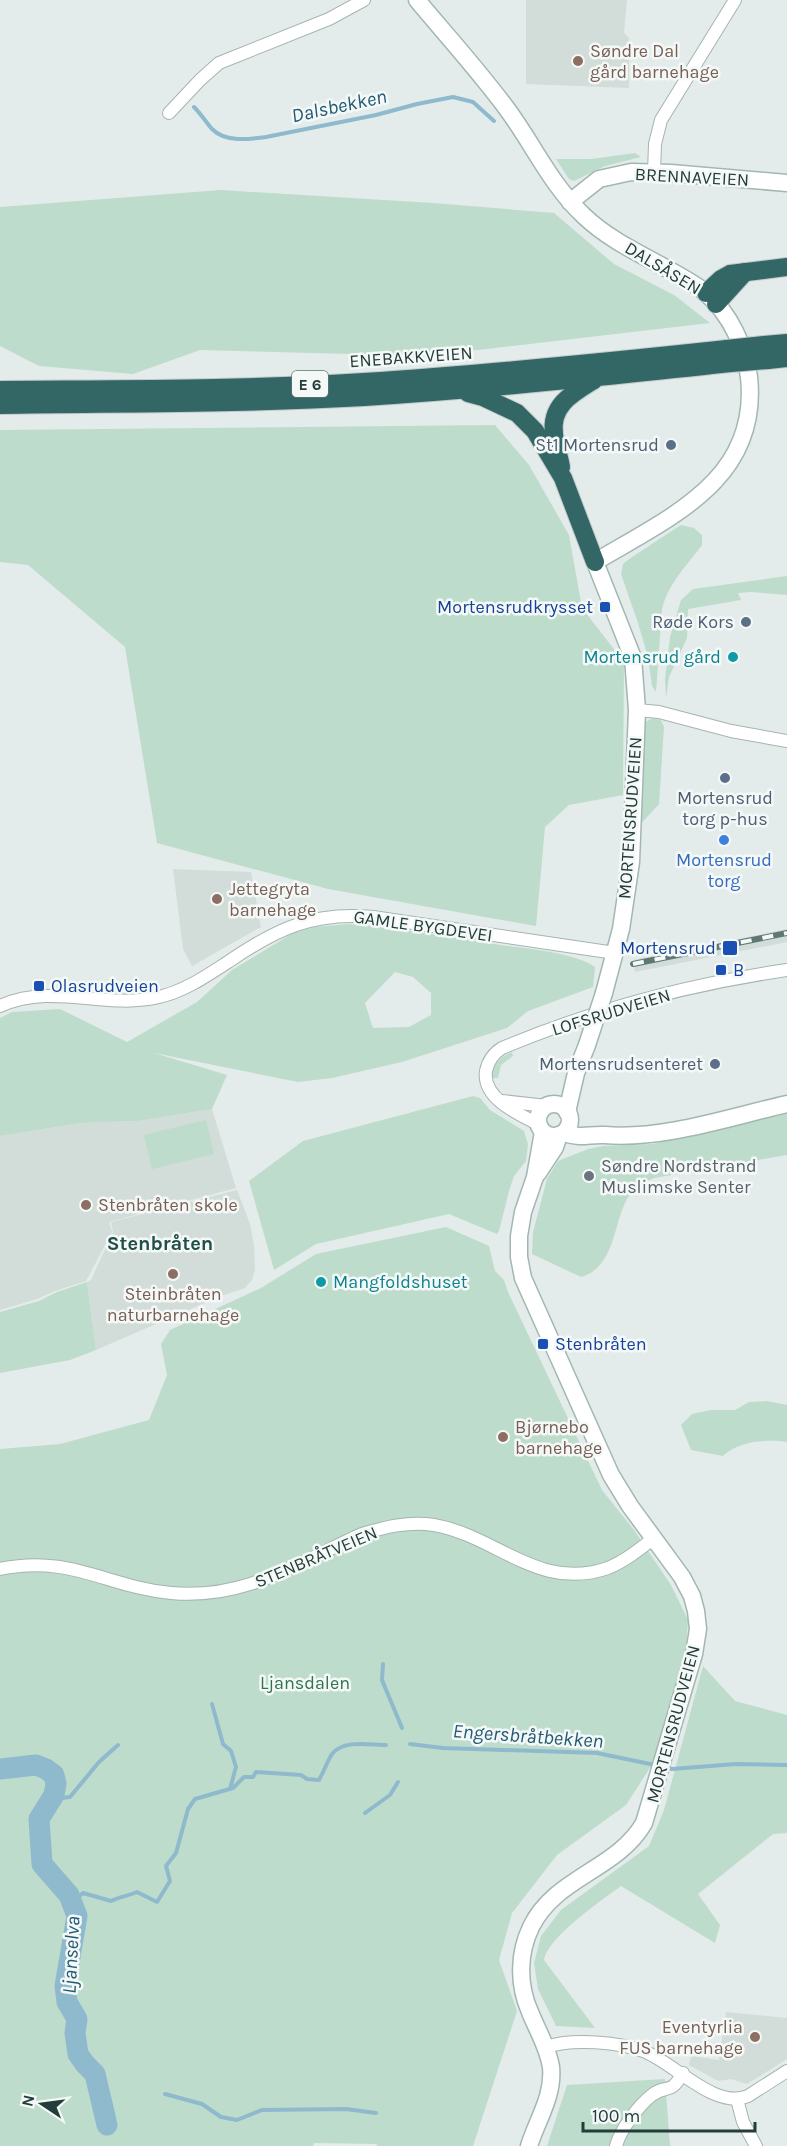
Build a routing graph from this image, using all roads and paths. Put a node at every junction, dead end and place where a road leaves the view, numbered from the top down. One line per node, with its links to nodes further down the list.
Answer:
1 (364, 0): 4 (street)
2 (417, 0): 7 (street, DALSÅSEN)
3 (735, 0): 5 (street)
4 (169, 114)
5 (654, 172): 6 (street, BRENNAVEIEN); 7 (street, BRENNAVEIEN)
6 (787, 183)
7 (570, 202): 9 (street, DALSÅSEN)
8 (787, 267): 9 (highway)
9 (711, 299): 19 (street, DALSÅSEN)
10 (787, 343): 11 (highway, ENEBAKKVEIEN / E 6)
11 (766, 352): 12 (highway, ENEBAKKVEIEN / E 6, bridge); 13 (highway, ENEBAKKVEIEN / E 6)
12 (729, 356): 14 (highway, ENEBAKKVEIEN / E 6); 15 (highway, ENEBAKKVEIEN / E 6)
13 (787, 358)
14 (600, 376): 16 (highway, ENEBAKKVEIEN / E 6); 18 (highway, E 6)
15 (0, 390)
16 (457, 390): 17 (highway, ENEBAKKVEIEN / E 6); 18 (highway, E 6)
17 (0, 405)
18 (563, 478): 19 (highway, E 6)
19 (595, 562): 20 (street, MORTENSRUDVEIEN)
20 (637, 710): 21 (street); 22 (street, MORTENSRUDVEIEN)
21 (787, 741)
22 (615, 953): 24 (street, GAMLE BYGDEVEI); 25 (street, MORTENSRUDVEIEN, bridge)
23 (787, 970): 26 (street, LOFSRUDVEIEN)
24 (0, 1006)
25 (576, 1073): 28 (street, MORTENSRUDVEIEN); 29 (street, MORTENSRUDVEIEN)
26 (502, 1101): 28 (street); 29 (street, LOFSRUDVEIEN)
27 (787, 1104): 29 (street, LOFSRUDVEIEN)
28 (549, 1105): 29 (street, MORTENSRUDVEIEN); 29 (street)
29 (557, 1126): 30 (street, MORTENSRUDVEIEN)
30 (654, 1538): 31 (street, STENBRÅTVEIEN); 32 (street, MORTENSRUDVEIEN)
31 (0, 1569)
32 (546, 2047): 34 (street); 36 (street, MORTENSRUDVEIEN)
33 (787, 2071): 35 (street)
34 (682, 2073): 35 (street); 37 (street)
35 (737, 2099): 38 (street)
36 (529, 2146)
37 (616, 2146)
38 (756, 2146)

